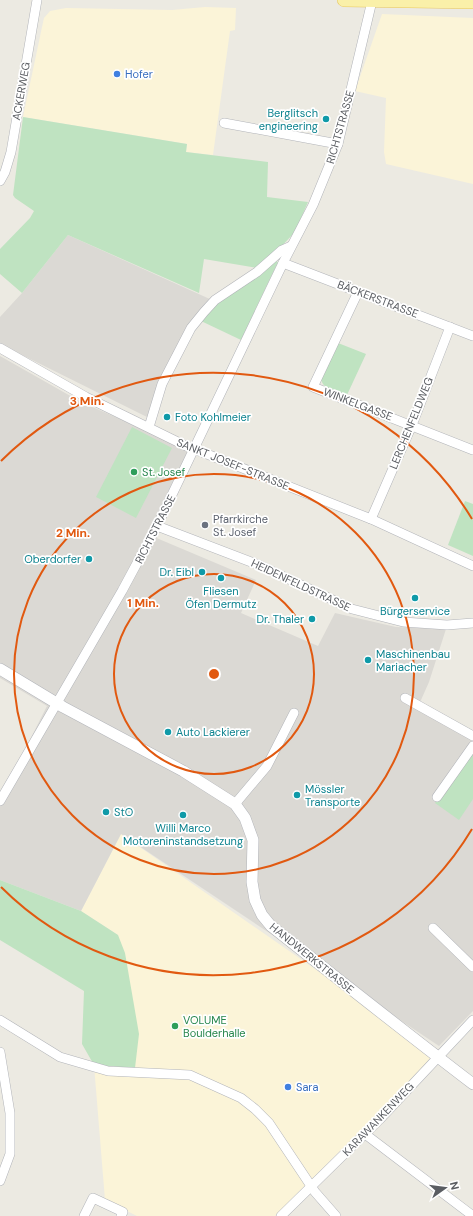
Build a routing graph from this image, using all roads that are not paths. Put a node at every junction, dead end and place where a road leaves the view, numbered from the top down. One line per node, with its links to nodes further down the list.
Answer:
1 (37, 0): 7 (street, ACKERWEG)
2 (344, 0): 3 (main road)
3 (372, 1): 4 (main road); 6 (street, RICHTSTRASSE)
4 (473, 2)
5 (224, 123): 6 (street)
6 (338, 144): 8 (street, RICHTSTRASSE)
7 (0, 181)
8 (291, 246): 9 (street, RICHTSTRASSE); 15 (street)
9 (283, 263): 10 (street, BÄCKERSTRASSE); 16 (street, RICHTSTRASSE)
10 (358, 292): 11 (street, BÄCKERSTRASSE); 14 (street, WINKELGASSE)
11 (450, 327): 12 (street, BÄCKERSTRASSE); 14 (street, LERCHENFELDWEG)
12 (473, 336)
13 (0, 348): 15 (street, SANKT JOSEF-STRASSE)
14 (412, 425): 17 (street); 18 (street, LERCHENFELDWEG)
15 (149, 427): 16 (street, SANKT JOSEF-STRASSE)
16 (194, 449): 18 (street, SANKT JOSEF-STRASSE); 19 (street, RICHTSTRASSE)
17 (473, 450)
18 (371, 519): 20 (street, SANKT JOSEF-STRASSE)
19 (157, 526): 21 (street, HEIDENFELDSTRASSE); 24 (street, RICHTSTRASSE)
20 (473, 566)
21 (473, 623)
22 (0, 669): 24 (street, HANDWERKSTRASSE)
23 (405, 698): 26 (street)
24 (56, 703): 29 (street, RICHTSTRASSE); 30 (street, HANDWERKSTRASSE)
25 (294, 713): 30 (street)
26 (473, 736)
27 (473, 746): 28 (street)
28 (437, 797)
29 (0, 801)
30 (235, 804): 36 (street, HANDWERKSTRASSE)
31 (434, 928): 32 (street)
32 (473, 967)
33 (0, 1020): 40 (street)
34 (473, 1020): 36 (street, KARAWANKENWEG)
35 (0, 1052): 39 (street)
36 (438, 1057): 37 (street, HANDWERKSTRASSE); 38 (street, KARAWANKENWEG)
37 (473, 1084)
38 (365, 1134): 40 (street, KARAWANKENWEG); 46 (street)
39 (0, 1181)
40 (312, 1186): 44 (street, KARAWANKENWEG); 45 (street)
41 (122, 1214): 42 (street); 43 (street)
42 (84, 1216)
43 (132, 1216)
44 (281, 1216)
45 (336, 1216)
46 (473, 1216)

